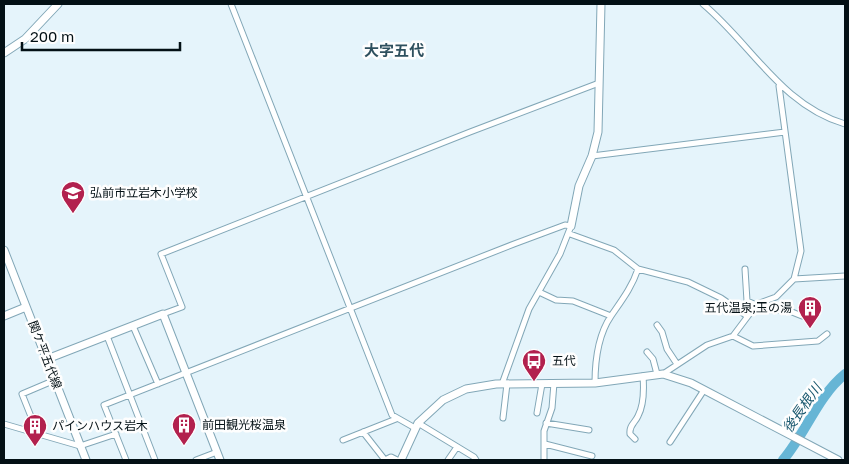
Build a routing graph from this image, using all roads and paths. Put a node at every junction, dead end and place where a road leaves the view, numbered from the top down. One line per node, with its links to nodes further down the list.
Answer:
1 (58, 4): 5 (street)
2 (232, 4): 11 (street)
3 (601, 4): 6 (street)
4 (703, 4): 7 (street)
5 (4, 53)
6 (599, 83): 10 (street); 11 (street)
7 (780, 86): 8 (street); 9 (street)
8 (845, 124)
9 (785, 132): 10 (street); 18 (street)
10 (592, 156): 12 (street)
11 (307, 197): 22 (street); 23 (street)
12 (571, 226): 13 (street); 22 (street)
13 (570, 234): 15 (street); 19 (street)
14 (4, 250): 21 (street, 関ケ平五代線)
15 (638, 269): 25 (street); 26 (street)
16 (745, 269): 20 (street)
17 (845, 276): 18 (street)
18 (794, 279): 20 (street)
19 (539, 292): 25 (street); 42 (street)
20 (757, 304): 26 (street); 27 (street)
21 (26, 307): 24 (street); 34 (street, 関ケ平五代線)
22 (351, 309): 36 (street); 49 (street)
23 (164, 314): 29 (street); 36 (street)
24 (4, 316)
25 (611, 316): 40 (street)
26 (747, 316): 32 (street)
27 (802, 316)
28 (657, 325): 35 (street)
29 (133, 326): 31 (street); 41 (street)
30 (827, 334): 32 (street)
31 (107, 336): 34 (street); 46 (street)
32 (733, 336): 35 (street)
33 (646, 352): 37 (street)
34 (47, 359): 39 (street, 関ケ平五代線)
35 (677, 364): 37 (street)
36 (187, 373): 41 (street); 63 (street)
37 (660, 374): 38 (street); 45 (street)
38 (644, 376): 40 (street); 57 (street)
39 (55, 380): 55 (street); 61 (street, 関ケ平五代線)
40 (595, 383): 44 (street)
41 (158, 384): 46 (street)
42 (504, 384): 43 (street); 48 (street); 52 (street)
43 (542, 384): 44 (street); 47 (street)
44 (554, 384): 50 (street)
45 (704, 390): 59 (street); 75 (street)
46 (131, 395): 56 (street); 67 (street)
47 (537, 414)
48 (503, 418)
49 (396, 419): 52 (street); 54 (street)
50 (546, 423): 53 (street); 60 (street)
51 (4, 424): 55 (street)
52 (416, 425): 62 (street); 71 (street)
53 (589, 430)
54 (363, 432): 58 (street); 70 (street)
55 (38, 434): 61 (street)
56 (116, 434): 61 (street); 66 (street)
57 (635, 439)
58 (342, 440)
59 (670, 442)
60 (545, 444): 64 (street); 74 (street)
61 (80, 446): 65 (street, 関ケ平五代線)
62 (457, 447): 72 (street); 73 (street)
63 (217, 452): 68 (street); 69 (street)
64 (592, 456)
65 (86, 460)
66 (126, 460)
67 (155, 460)
68 (196, 460)
69 (220, 460)
70 (385, 460): 71 (street)
71 (399, 460)
72 (448, 460)
73 (476, 460)
74 (544, 460)
75 (838, 460)

